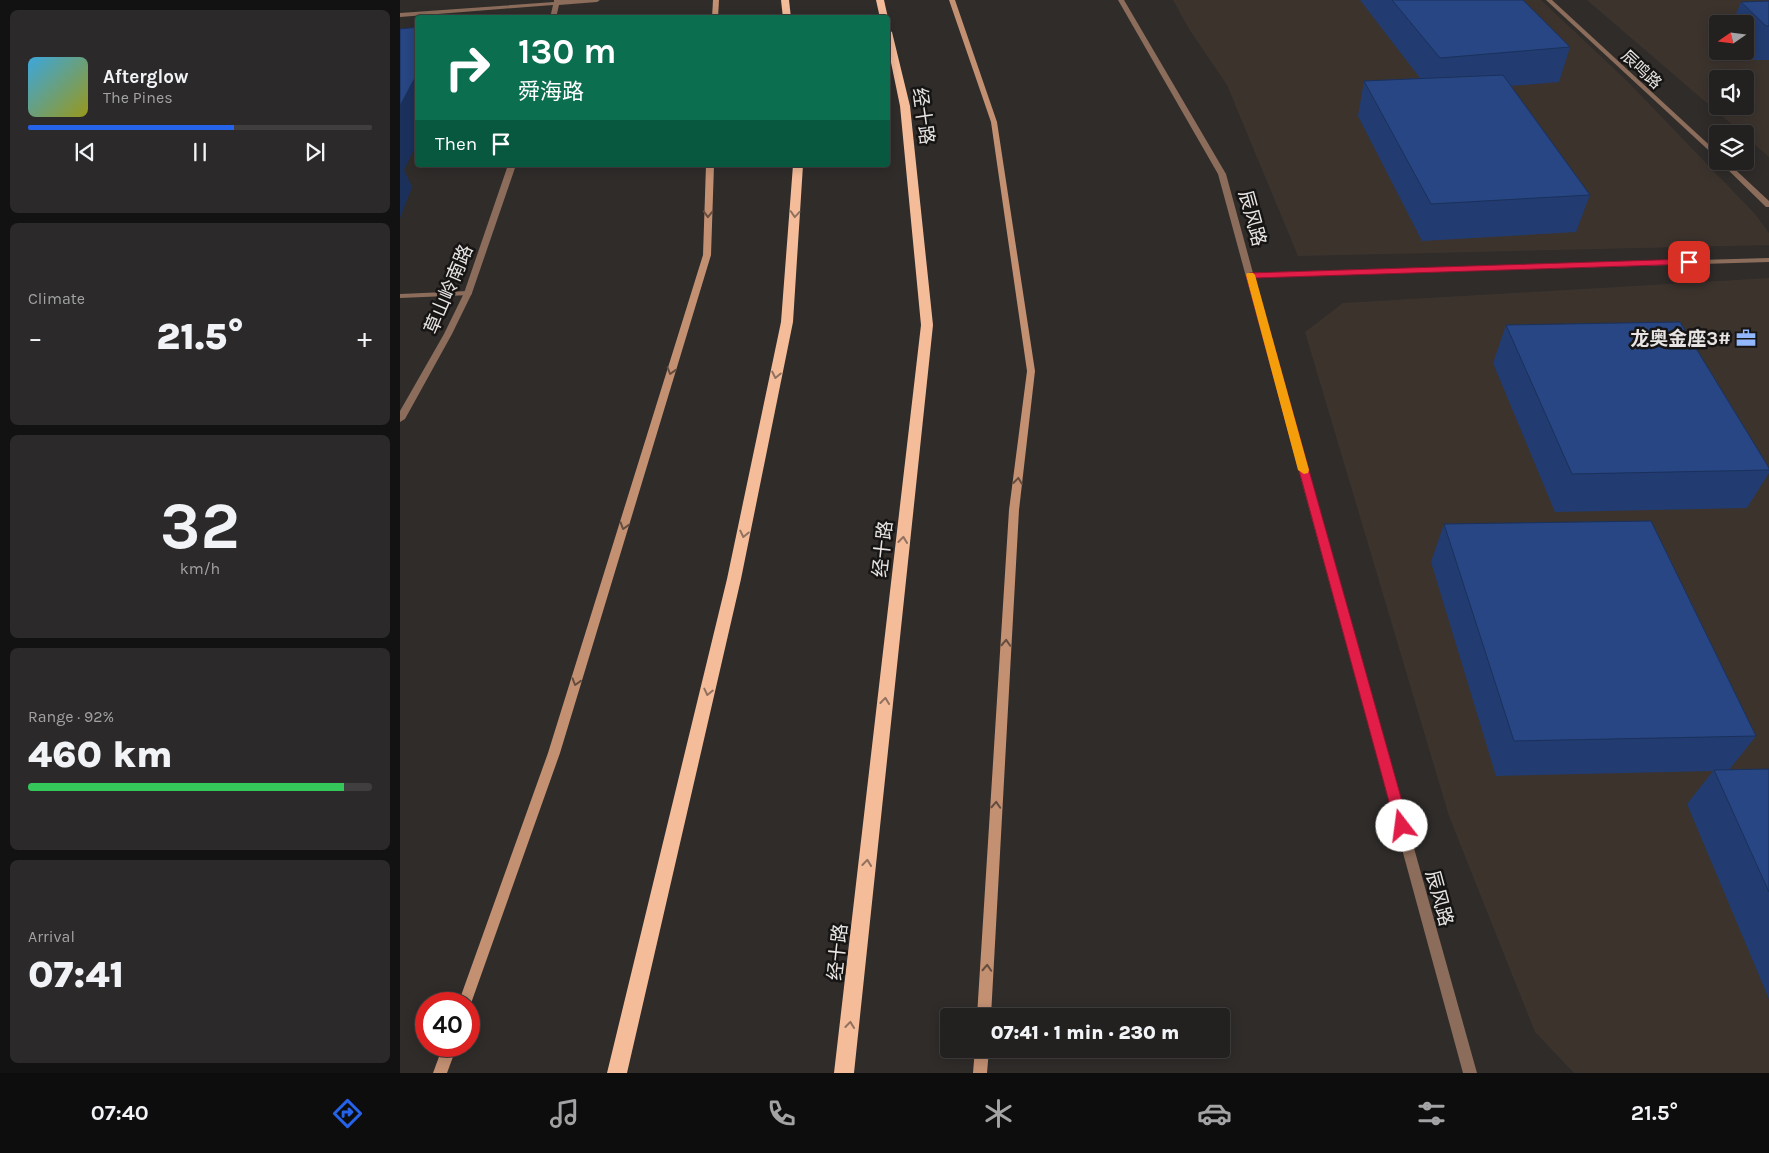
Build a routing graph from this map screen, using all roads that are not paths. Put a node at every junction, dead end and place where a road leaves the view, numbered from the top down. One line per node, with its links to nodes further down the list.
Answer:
1 (597, 0): 8 (street)
2 (716, 0): 11 (main road)
3 (785, 0): 12 (highway)
4 (880, 0): 13 (highway)
5 (952, 0): 27 (main road, one-way to 5)
6 (1122, 0): 22 (street, 辰风路)
7 (1548, 0): 15 (street, 辰鸣路)
8 (557, 2): 9 (street); 10 (street)
9 (400, 15)
10 (554, 15)
11 (715, 15)
12 (787, 15)
13 (883, 15)
14 (890, 41): 32 (highway, 经十路, one-way to 14)
15 (1709, 149)
16 (511, 167): 23 (street, 草山岭南路)
17 (710, 167): 26 (main road, one-way to 26)
18 (798, 167): 31 (highway, one-way to 31)
19 (1732, 170): 20 (street)
20 (1769, 205)
21 (1769, 260): 22 (street)
22 (1250, 275): 34 (street, 辰风路)
23 (468, 293): 24 (street); 25 (street, 草山岭南路)
24 (400, 296)
25 (400, 419)
26 (469, 992)
27 (984, 1008)
28 (446, 1057): 30 (main road)
29 (981, 1058): 33 (main road)
30 (440, 1073)
31 (618, 1073)
32 (844, 1073)
33 (980, 1073)
34 (1470, 1073)

